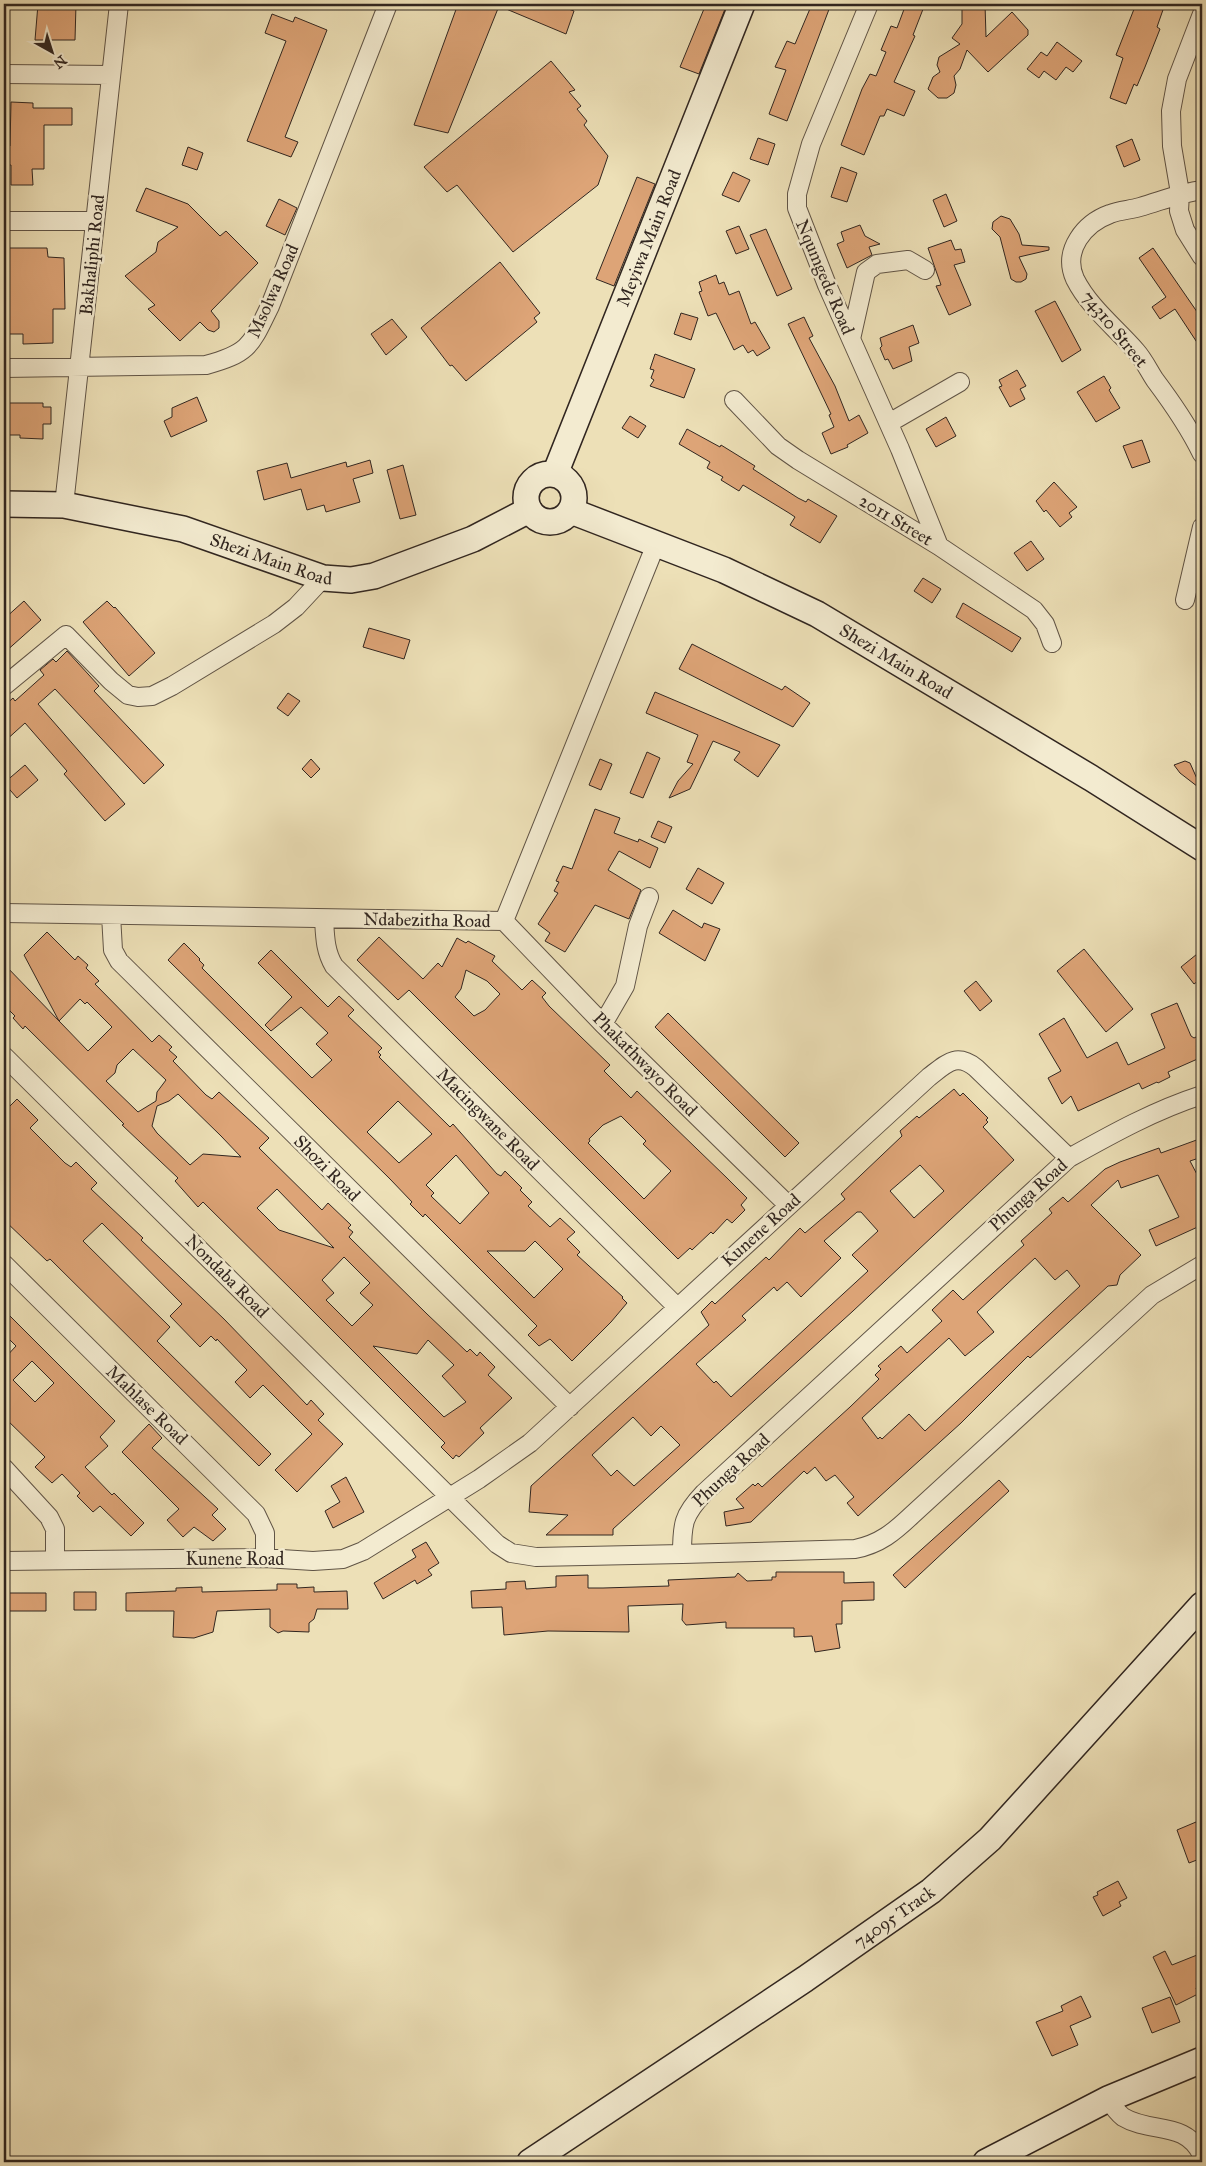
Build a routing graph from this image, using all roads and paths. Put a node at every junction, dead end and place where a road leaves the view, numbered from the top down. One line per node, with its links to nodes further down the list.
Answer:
1 (119, 4): 7 (street, Bakhaliphi Road)
2 (388, 4): 16 (street, Msolwa Road)
3 (742, 4): 21 (street, Meyiwa Main Road)
4 (869, 4): 14 (street, Nqumgede Road)
5 (1202, 14): 9 (street)
6 (4, 74): 7 (street)
7 (111, 75): 11 (street, Bakhaliphi Road)
8 (1202, 190): 9 (street, 74310 Street)
9 (1180, 193): 12 (street); 20 (street, 74310 Street)
10 (4, 221): 11 (street)
11 (96, 221): 16 (street, Bakhaliphi Road)
12 (1202, 257)
13 (925, 270): 14 (street)
14 (851, 339): 19 (street, Nqumgede Road)
15 (4, 368): 16 (street, Msolwa Road)
16 (80, 368): 23 (street, Bakhaliphi Road)
17 (960, 382): 19 (street)
18 (734, 400): 28 (street, 2011 Street)
19 (888, 423): 28 (street, Nqumgede Road)
20 (1202, 454)
21 (555, 474): 24 (street); 25 (street)
22 (4, 504): 23 (street, Shezi Main Road)
23 (64, 505): 29 (street, Shezi Main Road)
24 (529, 510): 25 (street); 29 (street, Shezi Main Road)
25 (570, 511): 27 (street, Shezi Main Road)
26 (1202, 527): 30 (street)
27 (656, 544): 33 (street, Shezi Main Road); 38 (street, Ndabezitha Road)
28 (939, 546): 31 (street, 2011 Street)
29 (323, 578): 32 (street)
30 (1186, 600)
31 (1052, 643)
32 (4, 686)
33 (1202, 848)
34 (649, 897): 39 (street)
35 (4, 913): 36 (street, Ndabezitha Road)
36 (111, 915): 37 (street, Ndabezitha Road); 47 (street, Shozi Road)
37 (324, 919): 38 (street, Ndabezitha Road); 46 (street, Macingwane Road)
38 (504, 921): 39 (street, Phakathwayo Road)
39 (603, 1024): 43 (street, Phakathwayo Road)
40 (4, 1056): 49 (street, Nondaba Road)
41 (1202, 1095): 42 (street, Phunga Road)
42 (1068, 1158): 43 (street, Kunene Road); 50 (street, Phunga Road)
43 (788, 1205): 46 (street, Kunene Road)
44 (4, 1264): 51 (street, Mahlase Road)
45 (1202, 1265): 50 (street)
46 (677, 1306): 47 (street, Kunene Road)
47 (570, 1407): 49 (street, Kunene Road)
48 (4, 1468): 53 (street)
49 (450, 1496): 50 (street); 51 (street, Kunene Road)
50 (682, 1554)
51 (265, 1558): 53 (street, Kunene Road)
52 (4, 1560): 53 (street, Kunene Road)
53 (56, 1560)
54 (1202, 1605): 58 (street, 74095 Track)
55 (1202, 2060): 56 (street)
56 (1108, 2099): 57 (street); 59 (street)
57 (1202, 2155)
58 (530, 2162)
59 (986, 2162)

